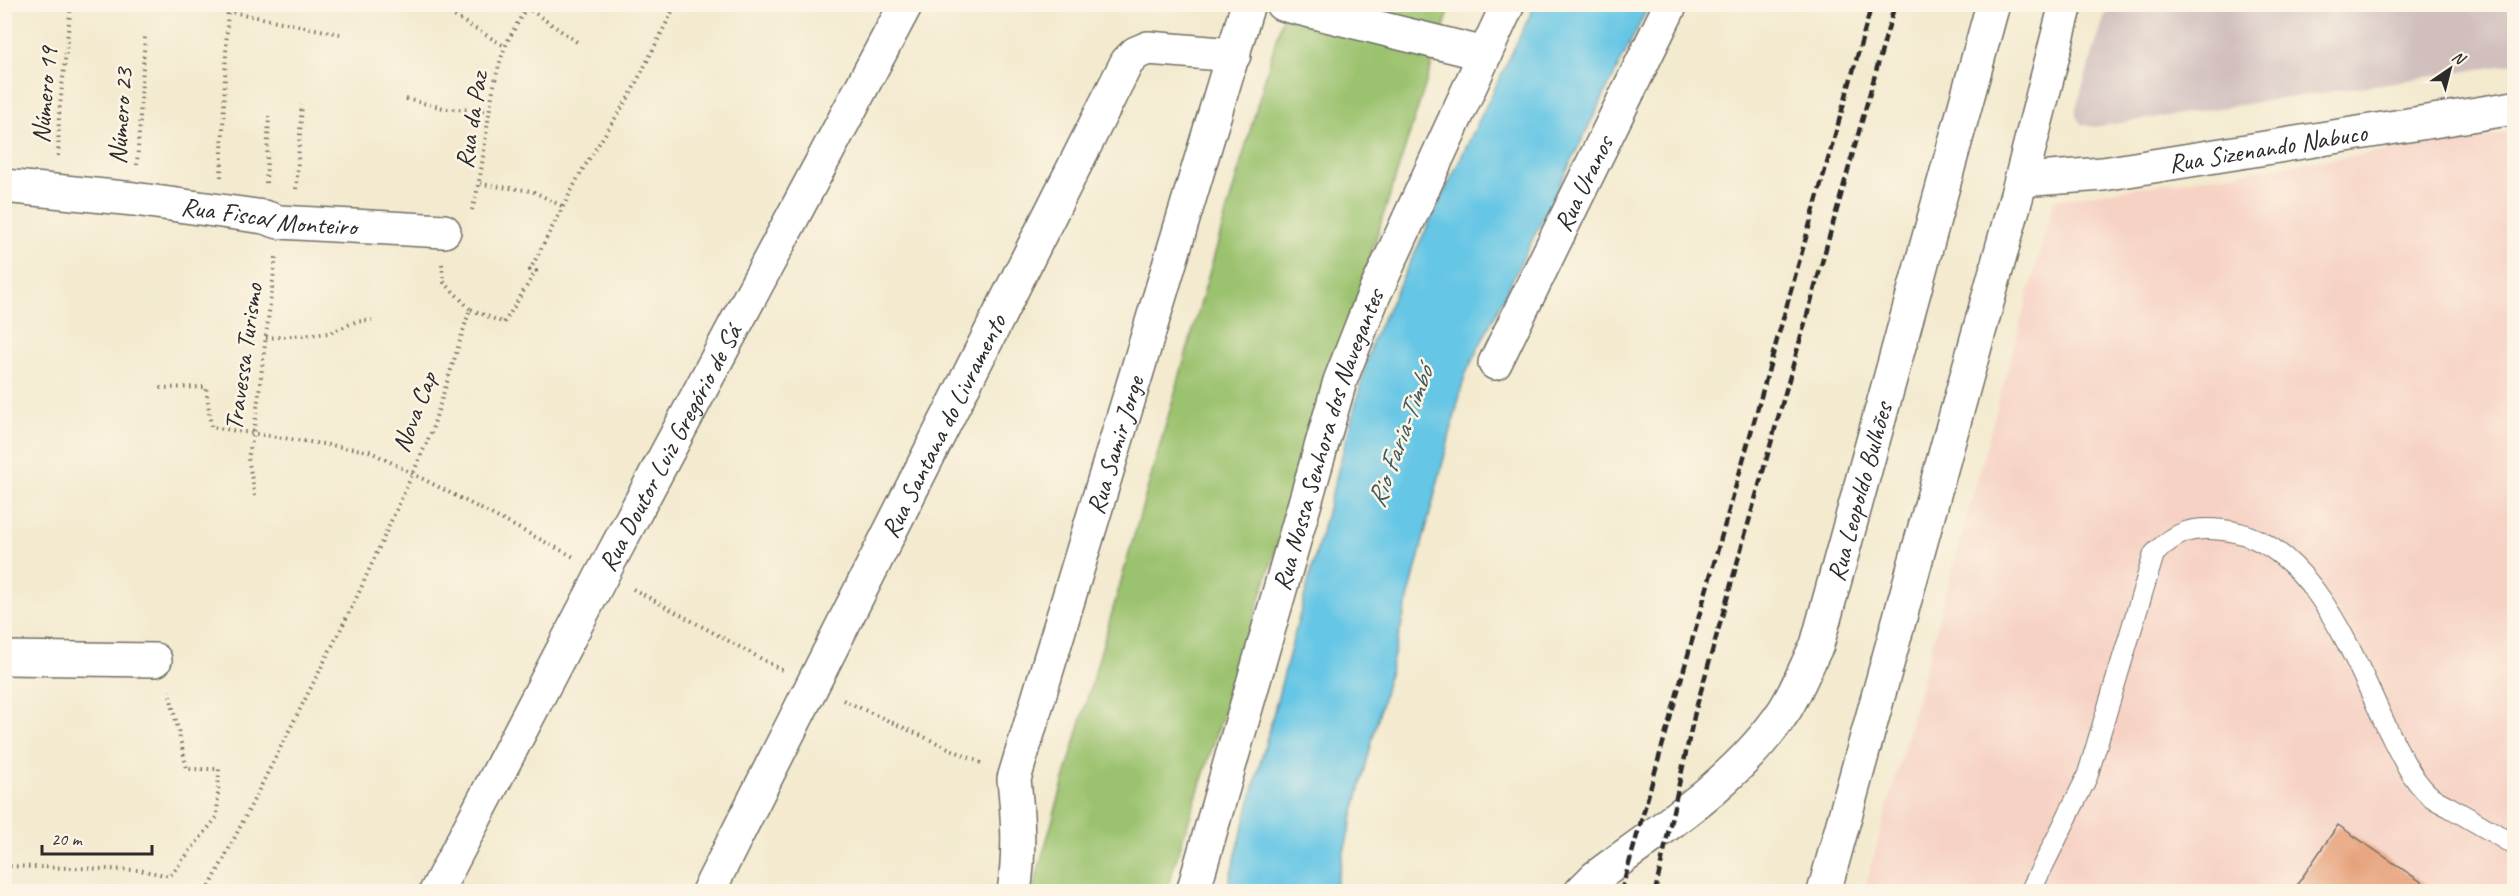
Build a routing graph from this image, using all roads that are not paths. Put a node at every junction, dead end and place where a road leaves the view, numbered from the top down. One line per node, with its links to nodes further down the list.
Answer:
1 (906, 4): 18 (street, Rua Doutor Luiz Gregório de Sá)
2 (1248, 4): 9 (street, Rua Samir Jorge)
3 (1282, 4): 8 (street)
4 (1508, 4): 8 (street, Rua Nossa Senhora dos Navegantes)
5 (1671, 4): 14 (street, Rua Uranos)
6 (1993, 4): 22 (street, Rua Leopoldo Bulhões)
7 (2066, 4): 11 (street)
8 (1485, 54): 21 (street, Rua Nossa Senhora dos Navegantes)
9 (1234, 55): 19 (street, Rua Santana do Livramento); 20 (street, Rua Samir Jorge)
10 (2514, 108): 11 (street, Rua Sizenando Nabuco)
11 (2020, 180): 23 (street)
12 (4, 186): 13 (street, Rua Fiscal Monteiro)
13 (444, 231)
14 (1495, 363)
15 (4, 658): 16 (street)
16 (155, 660)
17 (2514, 845): 24 (lane)
18 (436, 891)
19 (708, 891)
20 (1014, 891)
21 (1193, 891)
22 (1581, 891)
23 (1824, 891)
24 (2030, 891)

